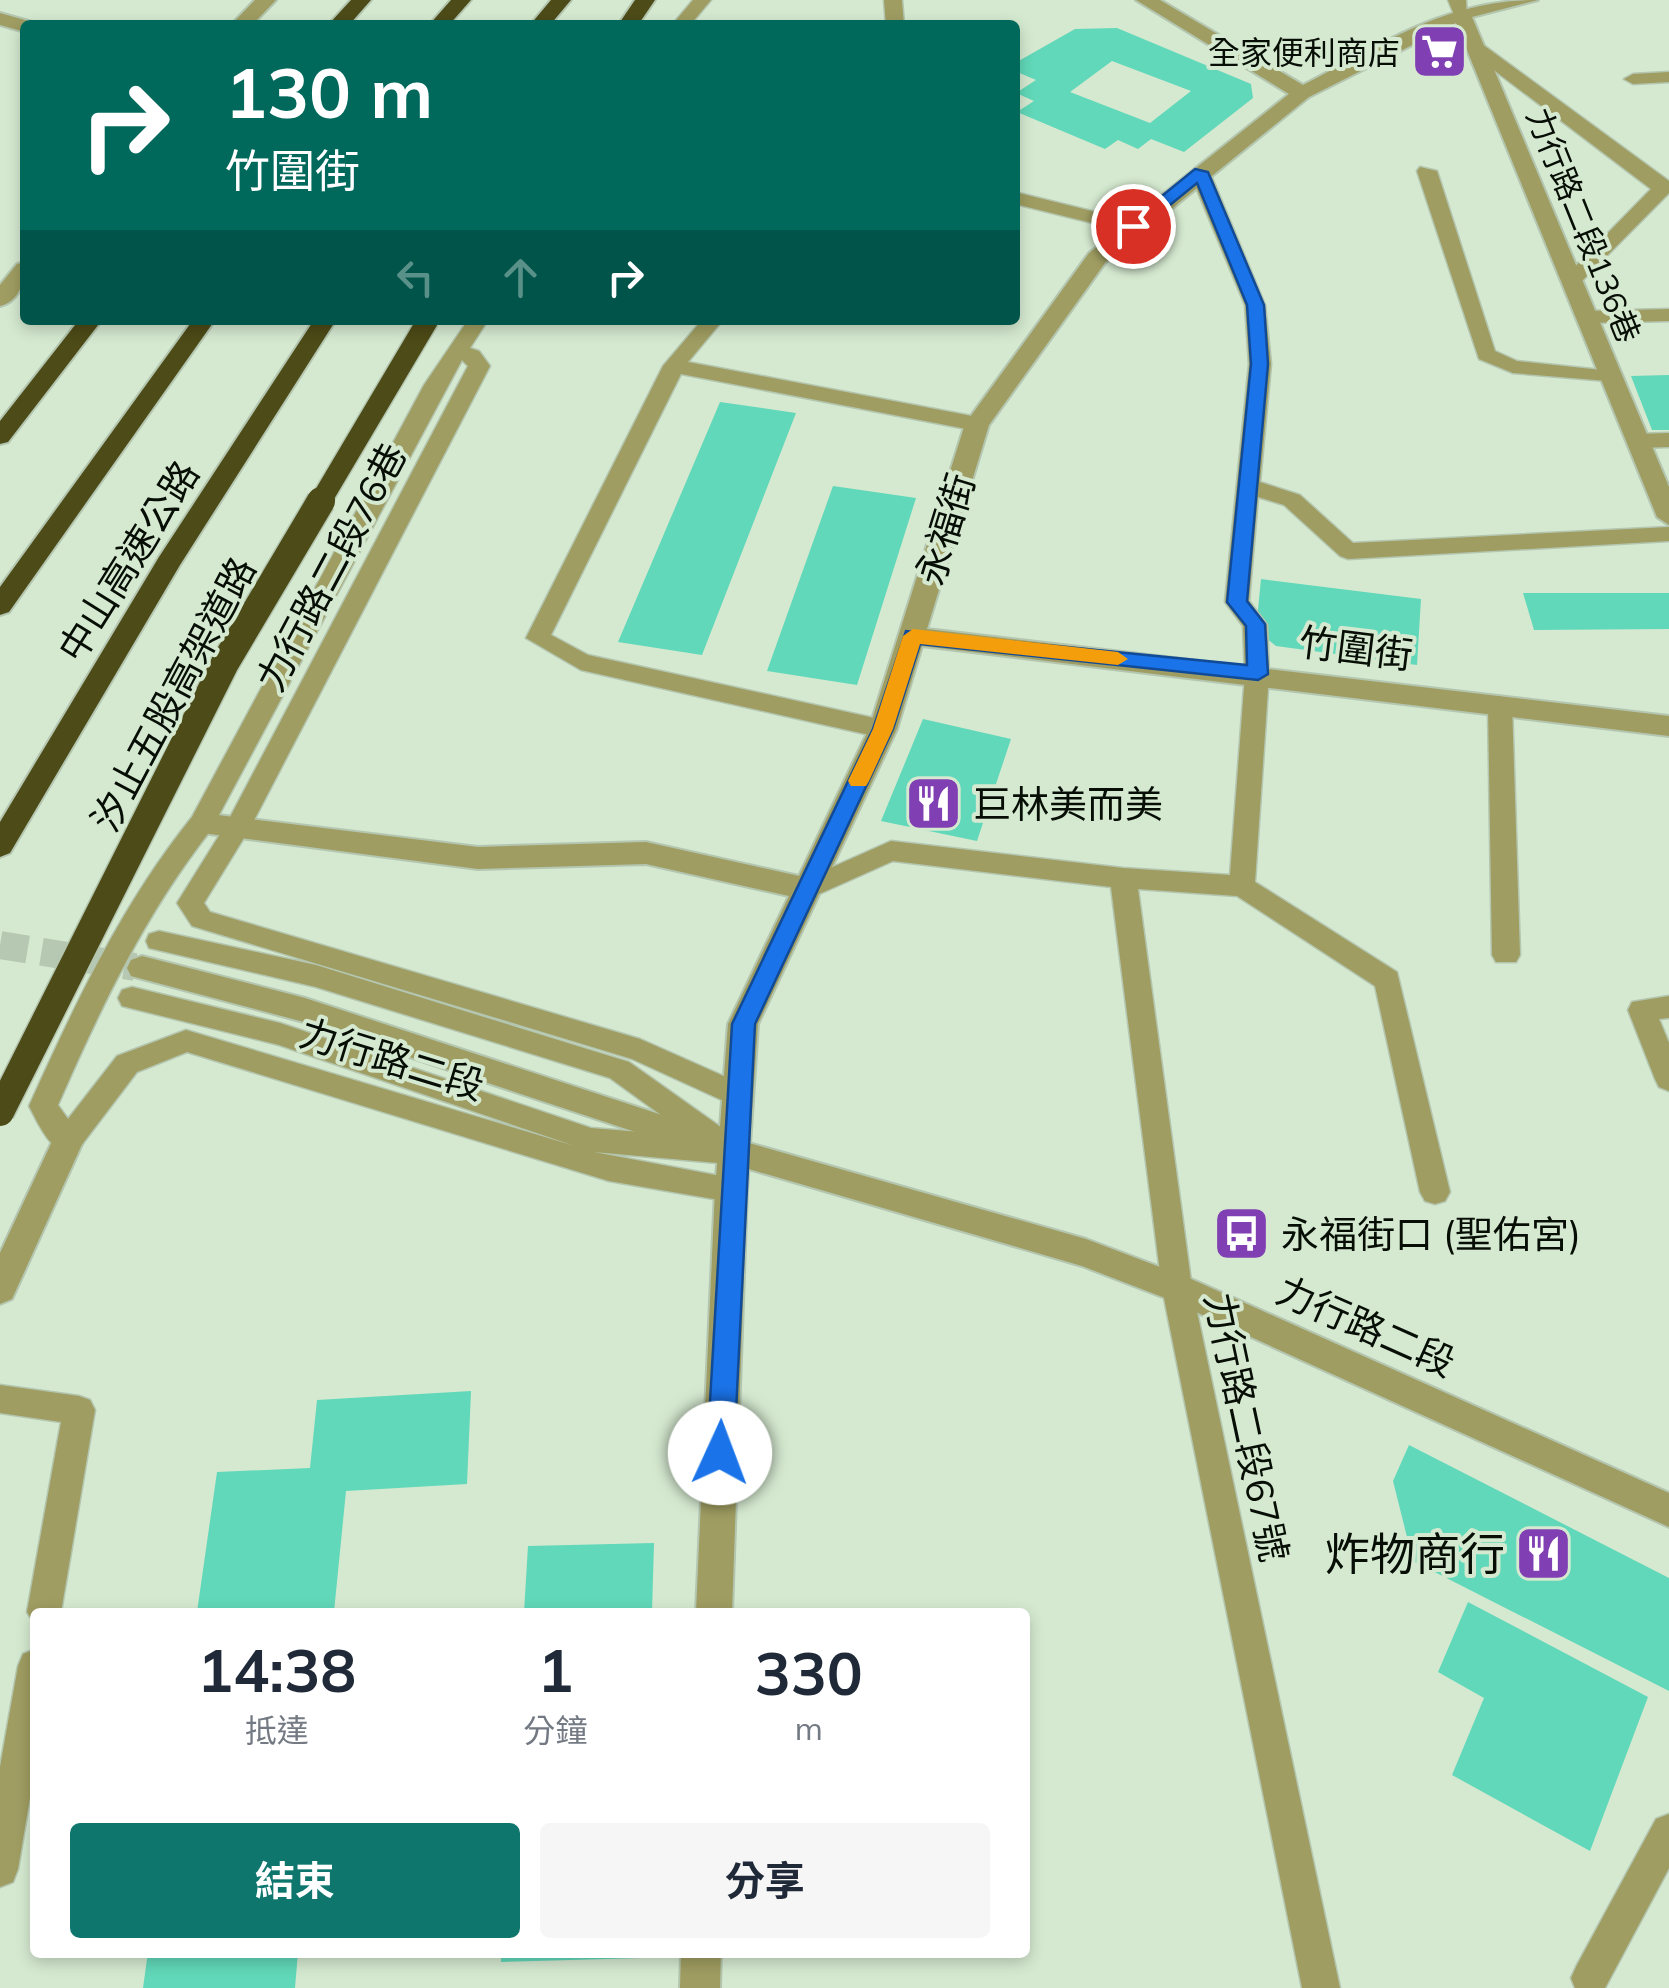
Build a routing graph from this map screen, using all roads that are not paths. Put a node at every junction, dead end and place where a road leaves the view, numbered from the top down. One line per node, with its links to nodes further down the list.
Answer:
1 (266, 0): 9 (street)
2 (362, 0): 10 (highway)
3 (461, 0): 11 (highway)
4 (560, 0): 12 (highway)
5 (702, 0): 13 (lane)
6 (1146, 0): 17 (street)
7 (1528, 0): 8 (street, 永福街)
8 (1459, 6): 14 (street, 力行路二段136巷); 17 (street, 永福街)
9 (246, 20)
10 (343, 20)
11 (443, 20)
12 (544, 20)
13 (686, 20)
14 (1476, 48): 20 (lane); 24 (street, 力行路二段136巷)
15 (1669, 77): 16 (lane)
16 (1633, 79)
17 (1302, 92): 19 (street, 永福街)
18 (1427, 171): 36 (lane)
19 (1200, 172): 22 (street, 永福街); 41 (lane)
20 (1666, 187): 24 (lane)
21 (1020, 199): 22 (lane)
22 (1133, 226): 37 (street, 永福街)
23 (16, 270): 25 (street)
24 (1572, 280): 27 (street, 力行路二段136巷)
25 (0, 299)
26 (1669, 315): 27 (lane)
27 (1586, 317): 36 (street, 力行路二段136巷)
28 (87, 325): 38 (highway)
29 (200, 325): 44 (highway, 中山高速公路)
30 (322, 325): 52 (highway, 中山高速公路)
31 (425, 325): 62 (highway, 汐止五股高架道路, bridge)
32 (475, 325): 34 (lane, 力行路二段76巷)
33 (710, 325): 35 (lane)
34 (456, 352): 50 (lane, 力行路二段76巷); 51 (lane, 力行路二段76巷)
35 (674, 366): 37 (lane); 49 (lane)
36 (1611, 377): 40 (street, 力行路二段136巷)
37 (977, 424): 45 (street, 永福街)
38 (0, 437)
39 (1669, 440): 40 (lane)
40 (1638, 442): 42 (street, 力行路二段136巷)
41 (1249, 486): 43 (lane); 46 (lane)
42 (1669, 517)
43 (1669, 534)
44 (0, 606)
45 (913, 636): 46 (street, 竹圍街); 49 (street, 永福街)
46 (1258, 674): 47 (street, 竹圍街); 54 (lane)
47 (1500, 704): 48 (street, 竹圍街); 57 (lane)
48 (1669, 726)
49 (883, 729): 55 (street, 永福街)
50 (202, 823): 51 (street); 63 (lane, 力行路二段76巷)
51 (237, 828): 55 (street); 61 (lane)
52 (0, 846)
53 (1123, 878): 54 (lane); 55 (lane); 68 (lane, 力行路二段67號)
54 (1242, 886): 66 (lane)
55 (808, 889): 61 (street, 永福街)
56 (159, 941): 64 (lane, 力行路二段)
57 (1506, 955)
58 (137, 983): 64 (street, 力行路二段)
59 (1669, 1007): 60 (lane)
60 (1669, 1079)
61 (736, 1094): 64 (street, 永福街)
62 (0, 1112)
63 (67, 1142): 65 (lane, 力行路二段); 67 (street)
64 (734, 1152): 65 (street, 永福街); 68 (street, 力行路二段)
65 (731, 1190): 72 (street, 永福街)
66 (1435, 1192)
67 (0, 1288)
68 (1177, 1288): 70 (street, 力行路二段); 79 (lane, 力行路二段67號)
69 (0, 1399): 71 (lane)
70 (1669, 1510)
71 (45, 1608)
72 (714, 1608)
73 (30, 1695): 75 (lane)
74 (1669, 1832): 77 (lane)
75 (0, 1869)
76 (701, 1958): 78 (street)
77 (1590, 1978)
78 (700, 1988)
79 (1321, 1988)

